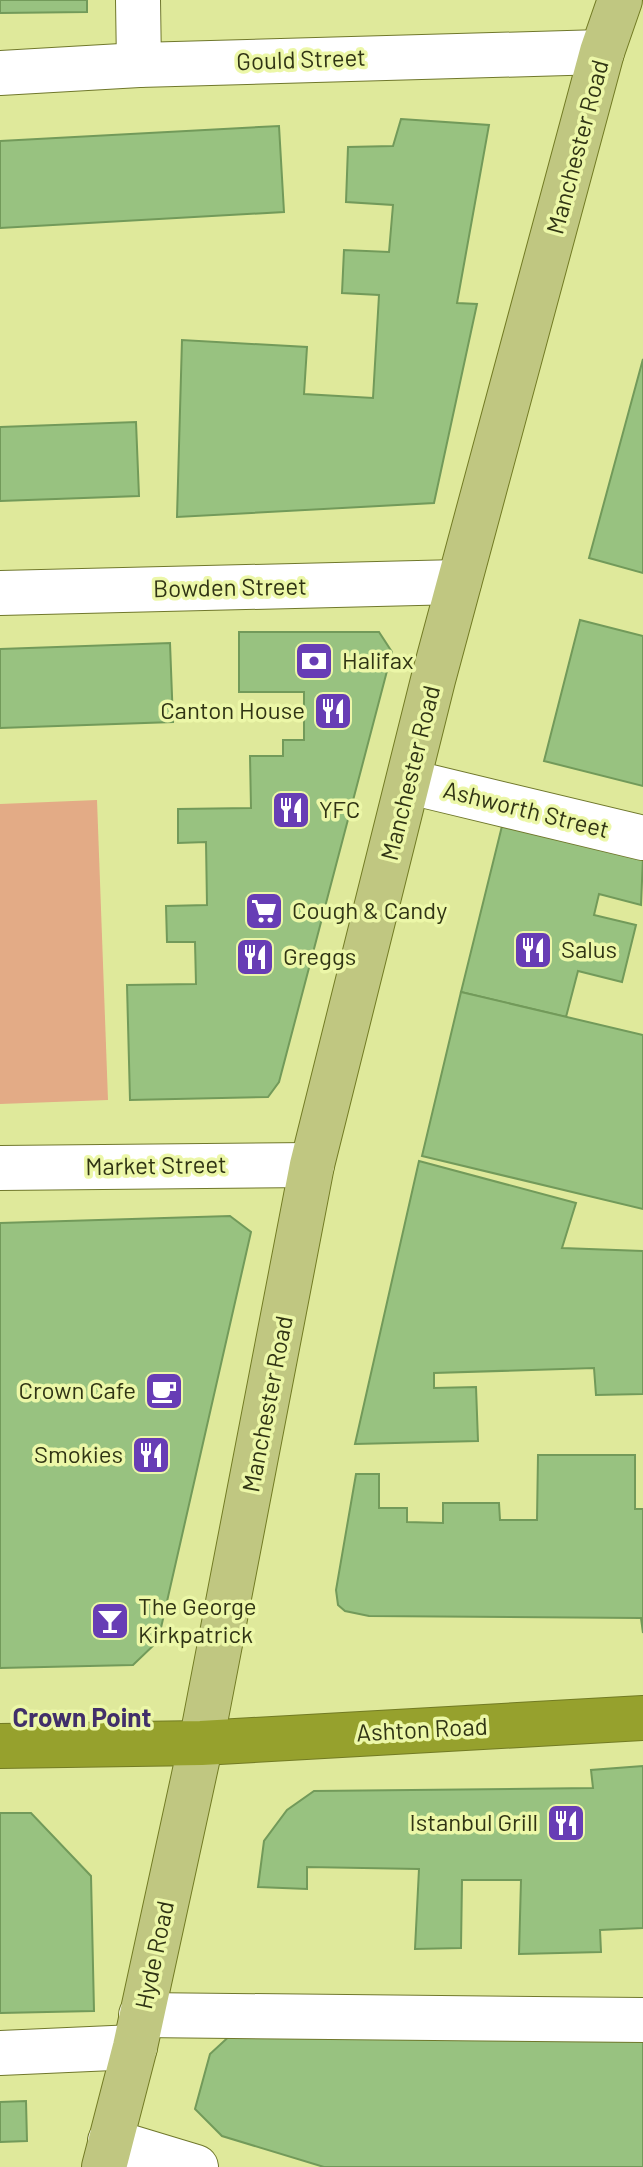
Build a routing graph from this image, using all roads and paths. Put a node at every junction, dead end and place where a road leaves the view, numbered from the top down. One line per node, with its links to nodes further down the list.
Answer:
1 (138, 0): 4 (street)
2 (620, 0): 3 (main road, Manchester Road)
3 (602, 52): 4 (street, Gould Street); 6 (main road, Manchester Road)
4 (139, 65): 5 (street, Gould Street)
5 (0, 73)
6 (459, 582): 7 (street, Bowden Street); 8 (main road, Manchester Road)
7 (0, 593)
8 (410, 782): 9 (street, Ashworth Street); 10 (main road, Manchester Road)
9 (643, 838)
10 (312, 1165): 11 (street, Market Street); 13 (main road, Manchester Road)
11 (0, 1168)
12 (643, 1718): 13 (highway, Ashton Road)
13 (201, 1743): 14 (highway, Ashton Road); 16 (main road, Hyde Road)
14 (0, 1746)
15 (643, 2020): 16 (street)
16 (138, 2031): 17 (street); 18 (main road, Hyde Road)
17 (0, 2053)
18 (107, 2154): 19 (street)
19 (196, 2167)

